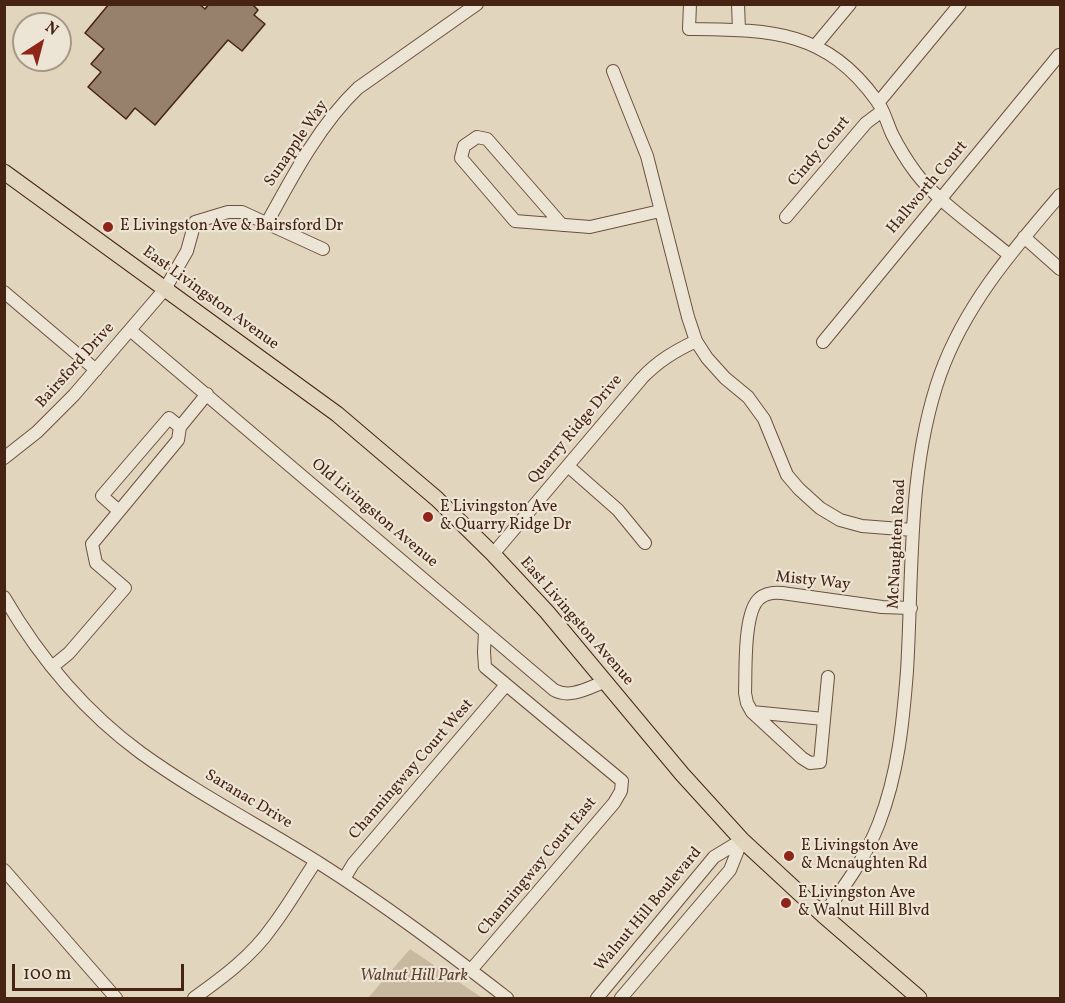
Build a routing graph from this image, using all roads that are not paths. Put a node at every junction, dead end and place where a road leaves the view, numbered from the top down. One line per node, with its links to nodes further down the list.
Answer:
1 (477, 4): 16 (street, Sunapple Way)
2 (690, 4): 6 (street)
3 (738, 4): 6 (street)
4 (849, 4): 7 (street)
5 (960, 4): 10 (street, Cindy Court)
6 (739, 30): 7 (street)
7 (815, 46): 10 (street)
8 (1059, 55): 13 (street, Hallworth Court)
9 (613, 71): 14 (street)
10 (880, 107): 13 (street); 15 (street, Cindy Court)
11 (4, 172): 22 (main road, East Livingston Avenue)
12 (1060, 195): 18 (street, McNaughten Road)
13 (941, 198): 20 (street); 26 (street, Hallworth Court)
14 (660, 211): 17 (street); 25 (street)
15 (786, 217)
16 (267, 223): 19 (street); 22 (street, Bairsford Drive)
17 (562, 225): 17 (street)
18 (1024, 237): 20 (street, McNaughten Road); 21 (street)
19 (323, 249)
20 (1009, 255): 33 (street, McNaughten Road)
21 (1060, 269)
22 (165, 289): 24 (street, Bairsford Drive); 35 (main road, East Livingston Avenue)
23 (4, 292): 27 (street)
24 (130, 330): 27 (street, Bairsford Drive); 28 (street, Old Livingston Avenue)
25 (696, 341): 31 (street, Quarry Ridge Drive); 33 (street)
26 (823, 342)
27 (96, 370): 30 (street, Bairsford Drive)
28 (207, 394): 29 (street); 38 (street, Old Livingston Avenue)
29 (180, 427): 32 (street); 32 (street)
30 (4, 458)
31 (568, 466): 34 (street); 35 (street, Quarry Ridge Drive)
32 (119, 511): 39 (street)
33 (914, 530): 37 (street, McNaughten Road)
34 (645, 543)
35 (493, 554): 41 (main road, East Livingston Avenue)
36 (4, 597): 39 (street, Saranac Drive)
37 (911, 608): 43 (street, Misty Way); 49 (street, McNaughten Road)
38 (485, 631): 41 (street, Old Livingston Avenue); 42 (street)
39 (52, 667): 46 (street, Saranac Drive)
40 (828, 677): 44 (street)
41 (604, 682): 45 (main road, East Livingston Avenue)
42 (506, 685): 48 (street, Channingway Court West); 50 (street, Channingway Court East)
43 (752, 712): 44 (street); 44 (street)
44 (824, 719)
45 (742, 840): 49 (main road, East Livingston Avenue); 54 (street, Walnut Hill Boulevard); 55 (street)
46 (316, 861): 48 (street, Saranac Drive); 52 (street)
47 (4, 870): 51 (street)
48 (344, 879): 50 (street, Saranac Drive)
49 (823, 915): 56 (main road, East Livingston Avenue)
50 (471, 970): 53 (street, Saranac Drive)
51 (116, 999)
52 (194, 999)
53 (507, 999)
54 (597, 999)
55 (621, 999)
56 (919, 999)

